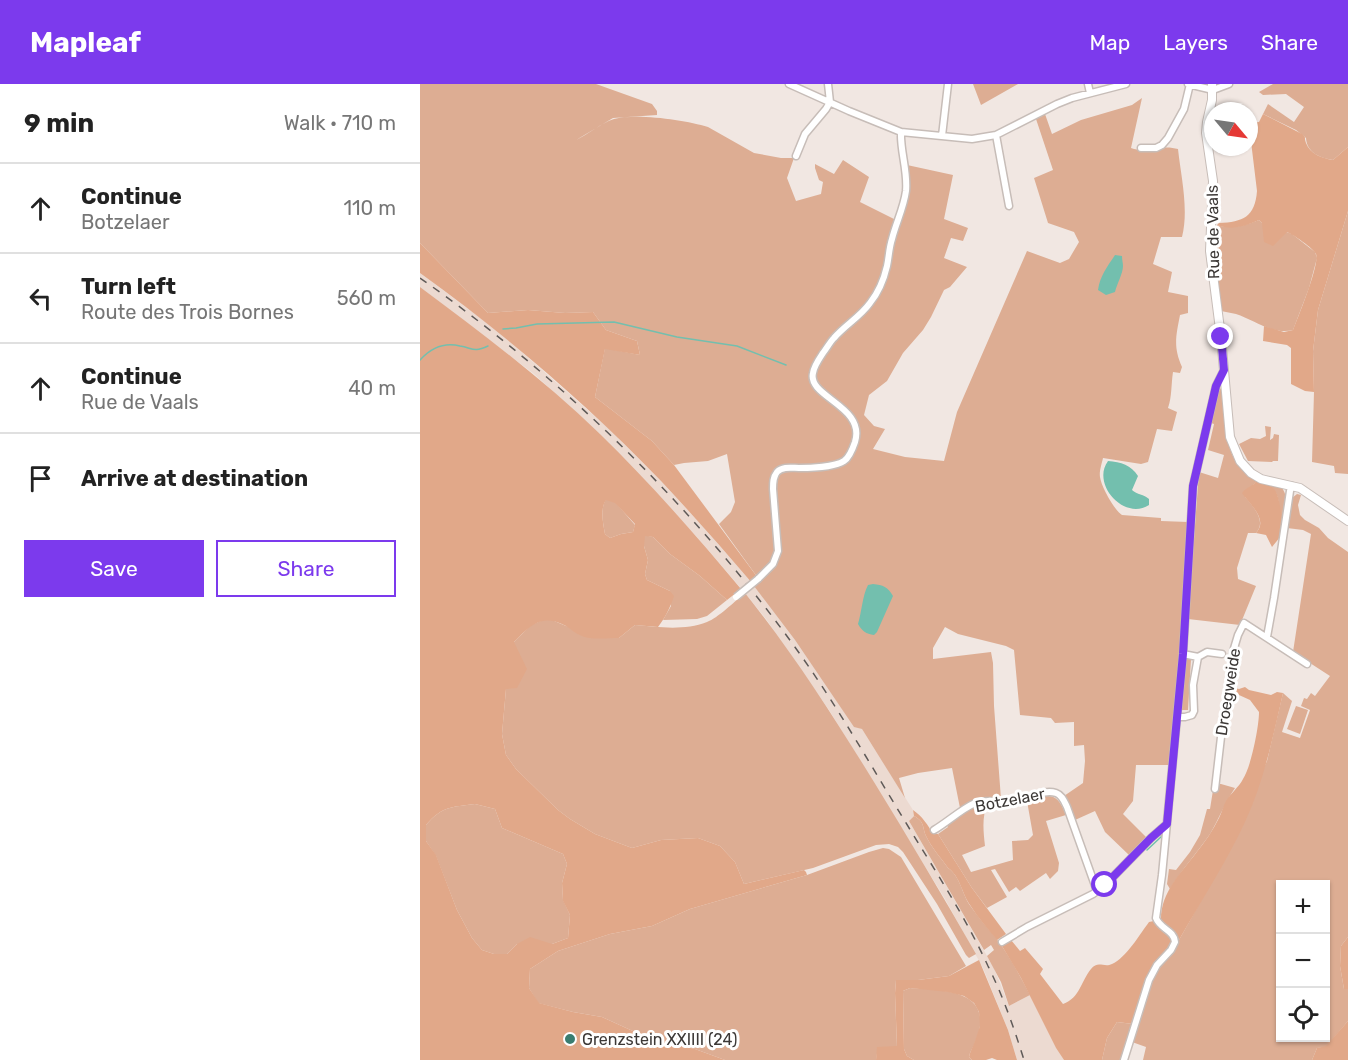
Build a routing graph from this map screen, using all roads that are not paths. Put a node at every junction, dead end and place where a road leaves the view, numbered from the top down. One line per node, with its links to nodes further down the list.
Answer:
1 (789, 84): 10 (street)
2 (828, 84): 10 (street)
3 (948, 84): 13 (street)
4 (1088, 84): 9 (street)
5 (1126, 84): 9 (street)
6 (1189, 84): 8 (street); 14 (street)
7 (1229, 84): 8 (street)
8 (1213, 87): 17 (main road, Rue de Vaals)
9 (1090, 93): 12 (street)
10 (830, 102): 11 (street); 15 (street)
11 (901, 132): 13 (street); 20 (street, bridge)
12 (996, 135): 13 (street); 16 (street)
13 (942, 136)
14 (1141, 148)
15 (795, 156)
16 (1009, 206)
17 (1224, 370): 18 (main road, Rue de Vaals); 22 (street)
18 (1292, 486): 19 (main road, Rue de Vaals); 21 (street)
19 (1348, 521)
20 (736, 597)
21 (1267, 637): 25 (street, Droegweide); 27 (street, Droegweide)
22 (1183, 654): 24 (street); 26 (street)
23 (1222, 654): 24 (street)
24 (1198, 657): 26 (street)
25 (1307, 664)
26 (1177, 717): 28 (street)
27 (1215, 789)
28 (1167, 824): 30 (street); 32 (street)
29 (934, 830): 30 (street, Botzelaer)
30 (1097, 891): 31 (street)
31 (1002, 942)
32 (1124, 1060)

